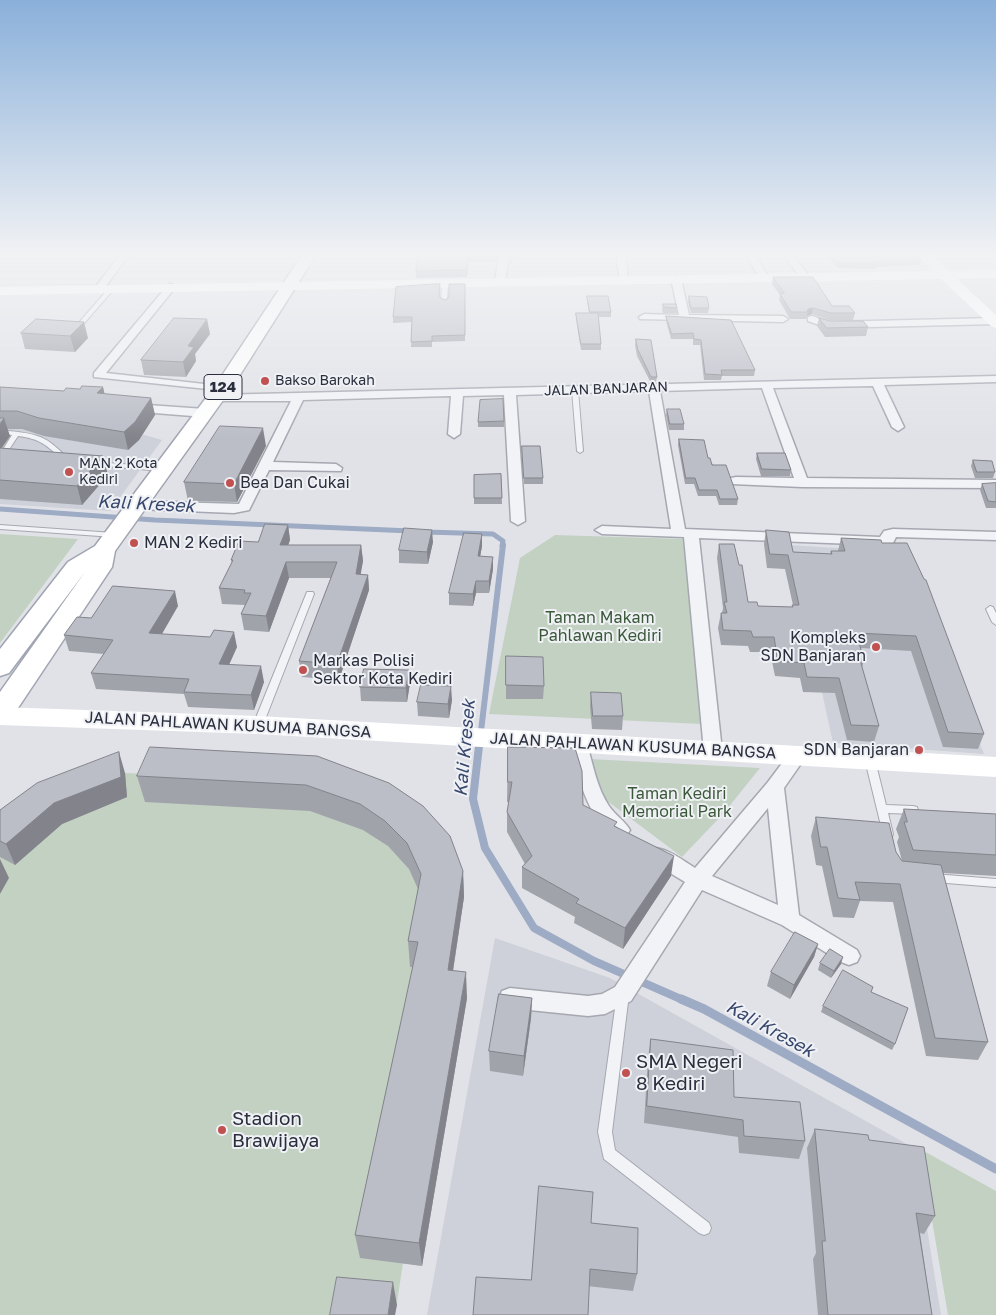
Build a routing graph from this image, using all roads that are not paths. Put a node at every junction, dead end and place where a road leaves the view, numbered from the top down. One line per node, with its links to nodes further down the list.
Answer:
1 (86, 316): 9 (lane)
2 (147, 316): 18 (street)
3 (269, 316): 18 (main road, 124)
4 (644, 317): 5 (street)
5 (685, 318): 6 (street)
6 (782, 319)
7 (812, 320): 8 (street)
8 (995, 322)
9 (78, 327)
10 (996, 379): 11 (street, JALAN BANJARAN)
11 (876, 382): 12 (street, JALAN BANJARAN); 20 (street)
12 (766, 385): 13 (street, JALAN BANJARAN); 32 (street)
13 (654, 388): 14 (street, JALAN BANJARAN); 38 (street)
14 (575, 390): 15 (street, JALAN BANJARAN); 24 (lane)
15 (510, 392): 16 (street, JALAN BANJARAN); 34 (street)
16 (457, 394): 17 (street, JALAN BANJARAN); 23 (street)
17 (299, 397): 18 (street, JALAN BANJARAN); 28 (street)
18 (214, 400): 19 (street); 30 (main road, 124)
19 (123, 407)
20 (898, 427)
21 (0, 432): 22 (lane)
22 (17, 432): 25 (lane); 26 (lane)
23 (454, 434)
24 (580, 451)
25 (16, 460)
26 (53, 462)
27 (88, 464): 30 (lane)
28 (266, 466): 29 (street); 36 (street)
29 (336, 468)
30 (162, 469): 36 (main road, 124)
31 (736, 481): 32 (street)
32 (802, 483): 33 (street)
33 (996, 484)
34 (518, 521)
35 (0, 527): 36 (lane)
36 (121, 527): 43 (main road, 124); 44 (main road, 124)
37 (602, 530): 38 (street)
38 (685, 533): 39 (street); 47 (street)
39 (996, 536)
40 (310, 594): 45 (lane)
41 (990, 609): 42 (lane)
42 (996, 622)
43 (0, 667)
44 (0, 714): 45 (street, JALAN PAHLAWAN KUSUMA BANGSA)
45 (258, 725): 46 (street, JALAN PAHLAWAN KUSUMA BANGSA)
46 (578, 744): 47 (street, JALAN PAHLAWAN KUSUMA BANGSA); 56 (street)
47 (713, 751): 48 (street, JALAN PAHLAWAN KUSUMA BANGSA)
48 (798, 755): 49 (street, JALAN PAHLAWAN KUSUMA BANGSA); 51 (street)
49 (870, 760): 50 (street, JALAN PAHLAWAN KUSUMA BANGSA); 52 (lane)
50 (996, 767)
51 (775, 787): 56 (street); 58 (street)
52 (882, 809): 53 (lane); 54 (lane)
53 (920, 810)
54 (890, 844)
55 (920, 877): 57 (lane)
56 (698, 879): 58 (street); 60 (street)
57 (996, 882)
58 (789, 919): 59 (street)
59 (849, 956)
60 (623, 994): 61 (street); 62 (lane)
61 (500, 997)
62 (704, 1228)

